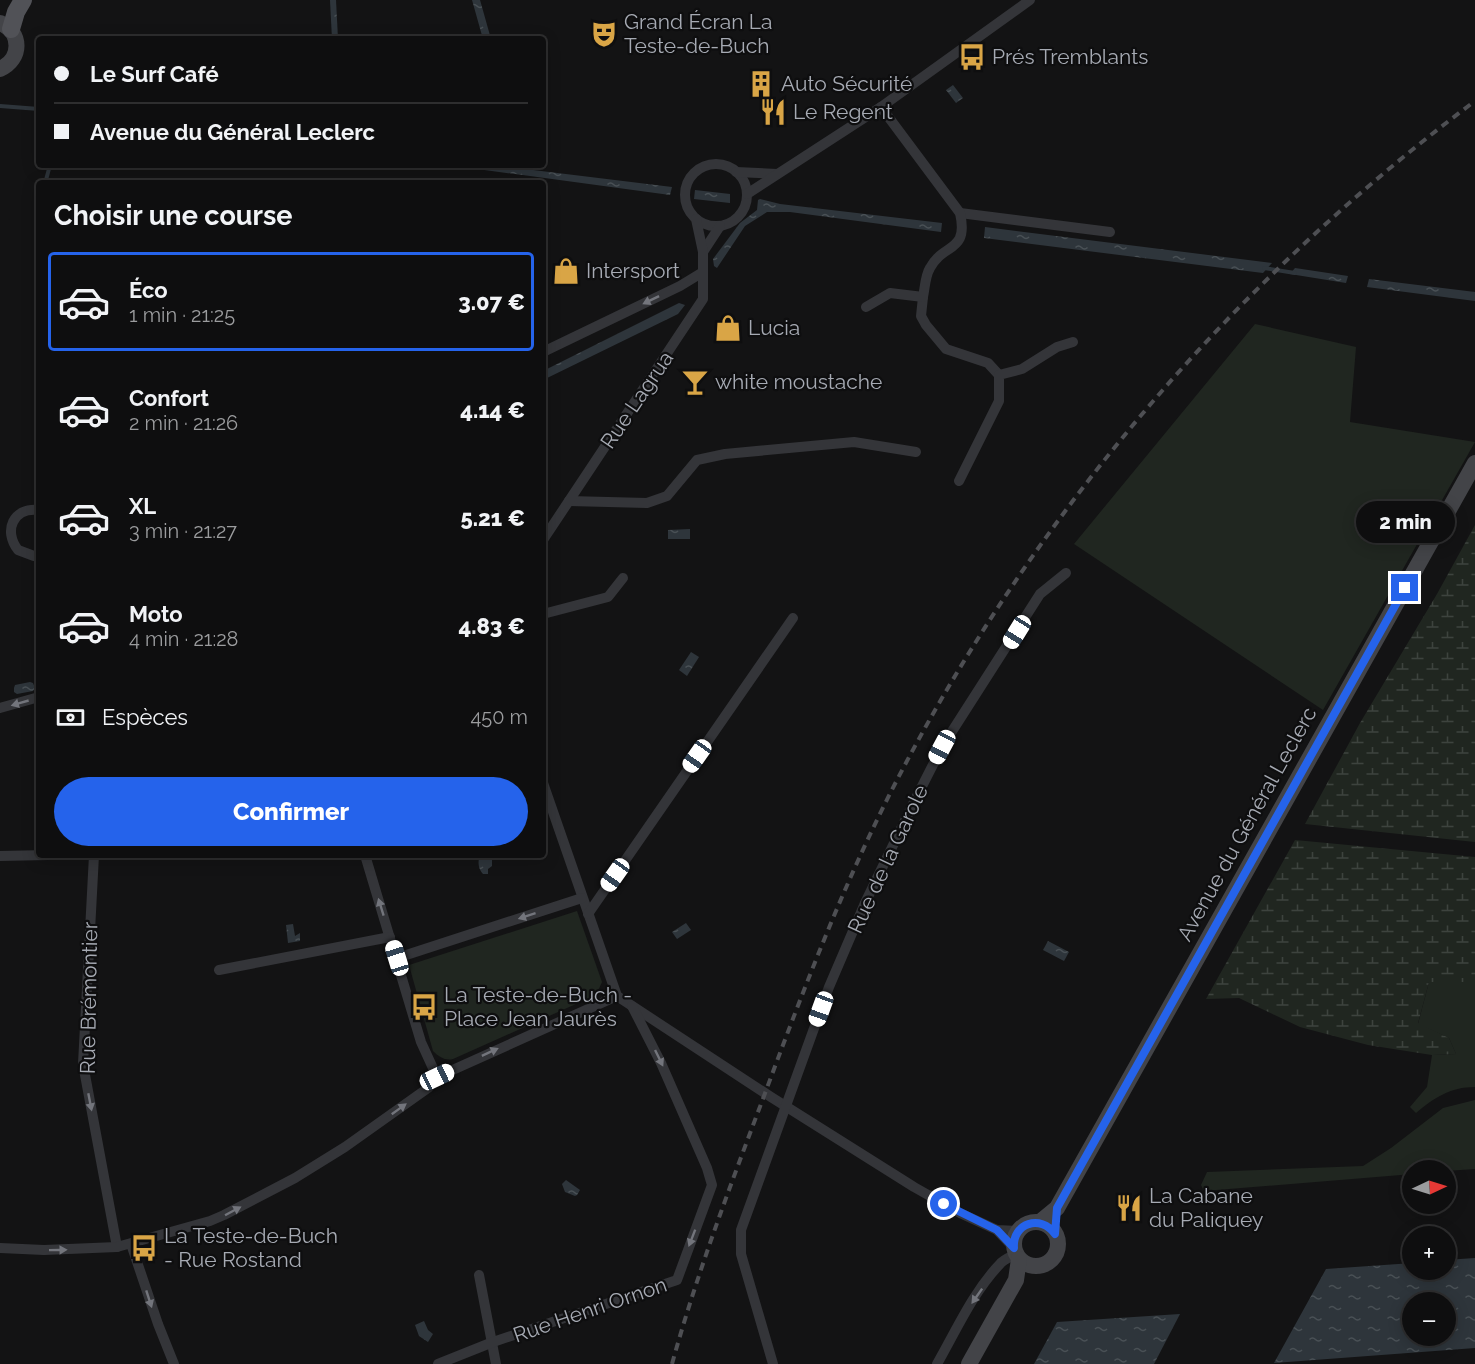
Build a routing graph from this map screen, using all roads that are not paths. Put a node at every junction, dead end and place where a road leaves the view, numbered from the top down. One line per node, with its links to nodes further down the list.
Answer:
1 (23, 0): 3 (main road)
2 (1030, 0): 5 (street)
3 (6, 26): 4 (main road)
4 (0, 69)
5 (881, 107): 7 (street); 9 (street)
6 (736, 172): 7 (street); 8 (street); 10 (street)
7 (778, 174): 8 (street)
8 (747, 194): 11 (street)
9 (960, 213): 12 (street); 15 (street)
10 (696, 219): 11 (street); 13 (street, Rue Lagrua)
11 (720, 226): 13 (street)
12 (1110, 232)
13 (703, 252): 14 (street, Rue Lagrua)
14 (703, 272): 18 (street, one-way to 18); 23 (street, Rue Lagrua)
15 (923, 297): 16 (street); 19 (street)
16 (866, 307)
17 (1073, 342): 19 (street)
18 (546, 351)
19 (999, 375): 22 (street)
20 (916, 452): 23 (street)
21 (1475, 463): 48 (main road, Avenue du Général Leclerc)
22 (959, 481)
23 (569, 501): 25 (street, Rue Lagrua)
24 (36, 510): 26 (street)
25 (546, 536)
26 (6, 540): 27 (street)
27 (36, 556)
28 (1066, 573): 47 (street, Rue de la Garole)
29 (623, 578): 30 (street)
30 (546, 613)
31 (793, 618): 40 (street)
32 (36, 698): 33 (street, one-way to 33)
33 (0, 708)
34 (546, 792): 39 (street)
35 (36, 855): 36 (street)
36 (0, 856)
37 (94, 858): 54 (street, Rue Brémontier, one-way to 54)
38 (366, 858): 41 (street, one-way to 38)
39 (582, 898): 40 (street); 42 (street, one-way to 42)
40 (588, 914): 44 (street)
41 (390, 937): 42 (street); 43 (street)
42 (397, 958): 46 (street)
43 (219, 970)
44 (617, 996): 45 (street); 46 (street, one-way to 44)
45 (632, 1006): 47 (street); 60 (street, Rue Henri Ornon, one-way to 60)
46 (437, 1077): 53 (street, one-way to 46)
47 (787, 1107): 50 (street); 64 (street, Rue de la Garole)
48 (1057, 1208): 49 (main road, Avenue du Général Leclerc); 52 (main road, Avenue du Général Leclerc)
49 (1040, 1222): 51 (main road); 52 (main road)
50 (997, 1230): 51 (street); 56 (street)
51 (1018, 1231): 56 (main road)
52 (1055, 1234): 57 (main road)
53 (131, 1244): 54 (street); 61 (street, one-way to 61)
54 (117, 1247): 55 (street, one-way to 54)
55 (0, 1248)
56 (1017, 1254): 57 (main road); 59 (main road); 65 (street, one-way to 65)
57 (1036, 1267): 59 (main road)
58 (479, 1275): 60 (street)
59 (1016, 1280): 66 (main road)
60 (493, 1342): 62 (street); 63 (street)
61 (174, 1364)
62 (438, 1364)
63 (496, 1364)
64 (773, 1364)
65 (937, 1364)
66 (969, 1364)

